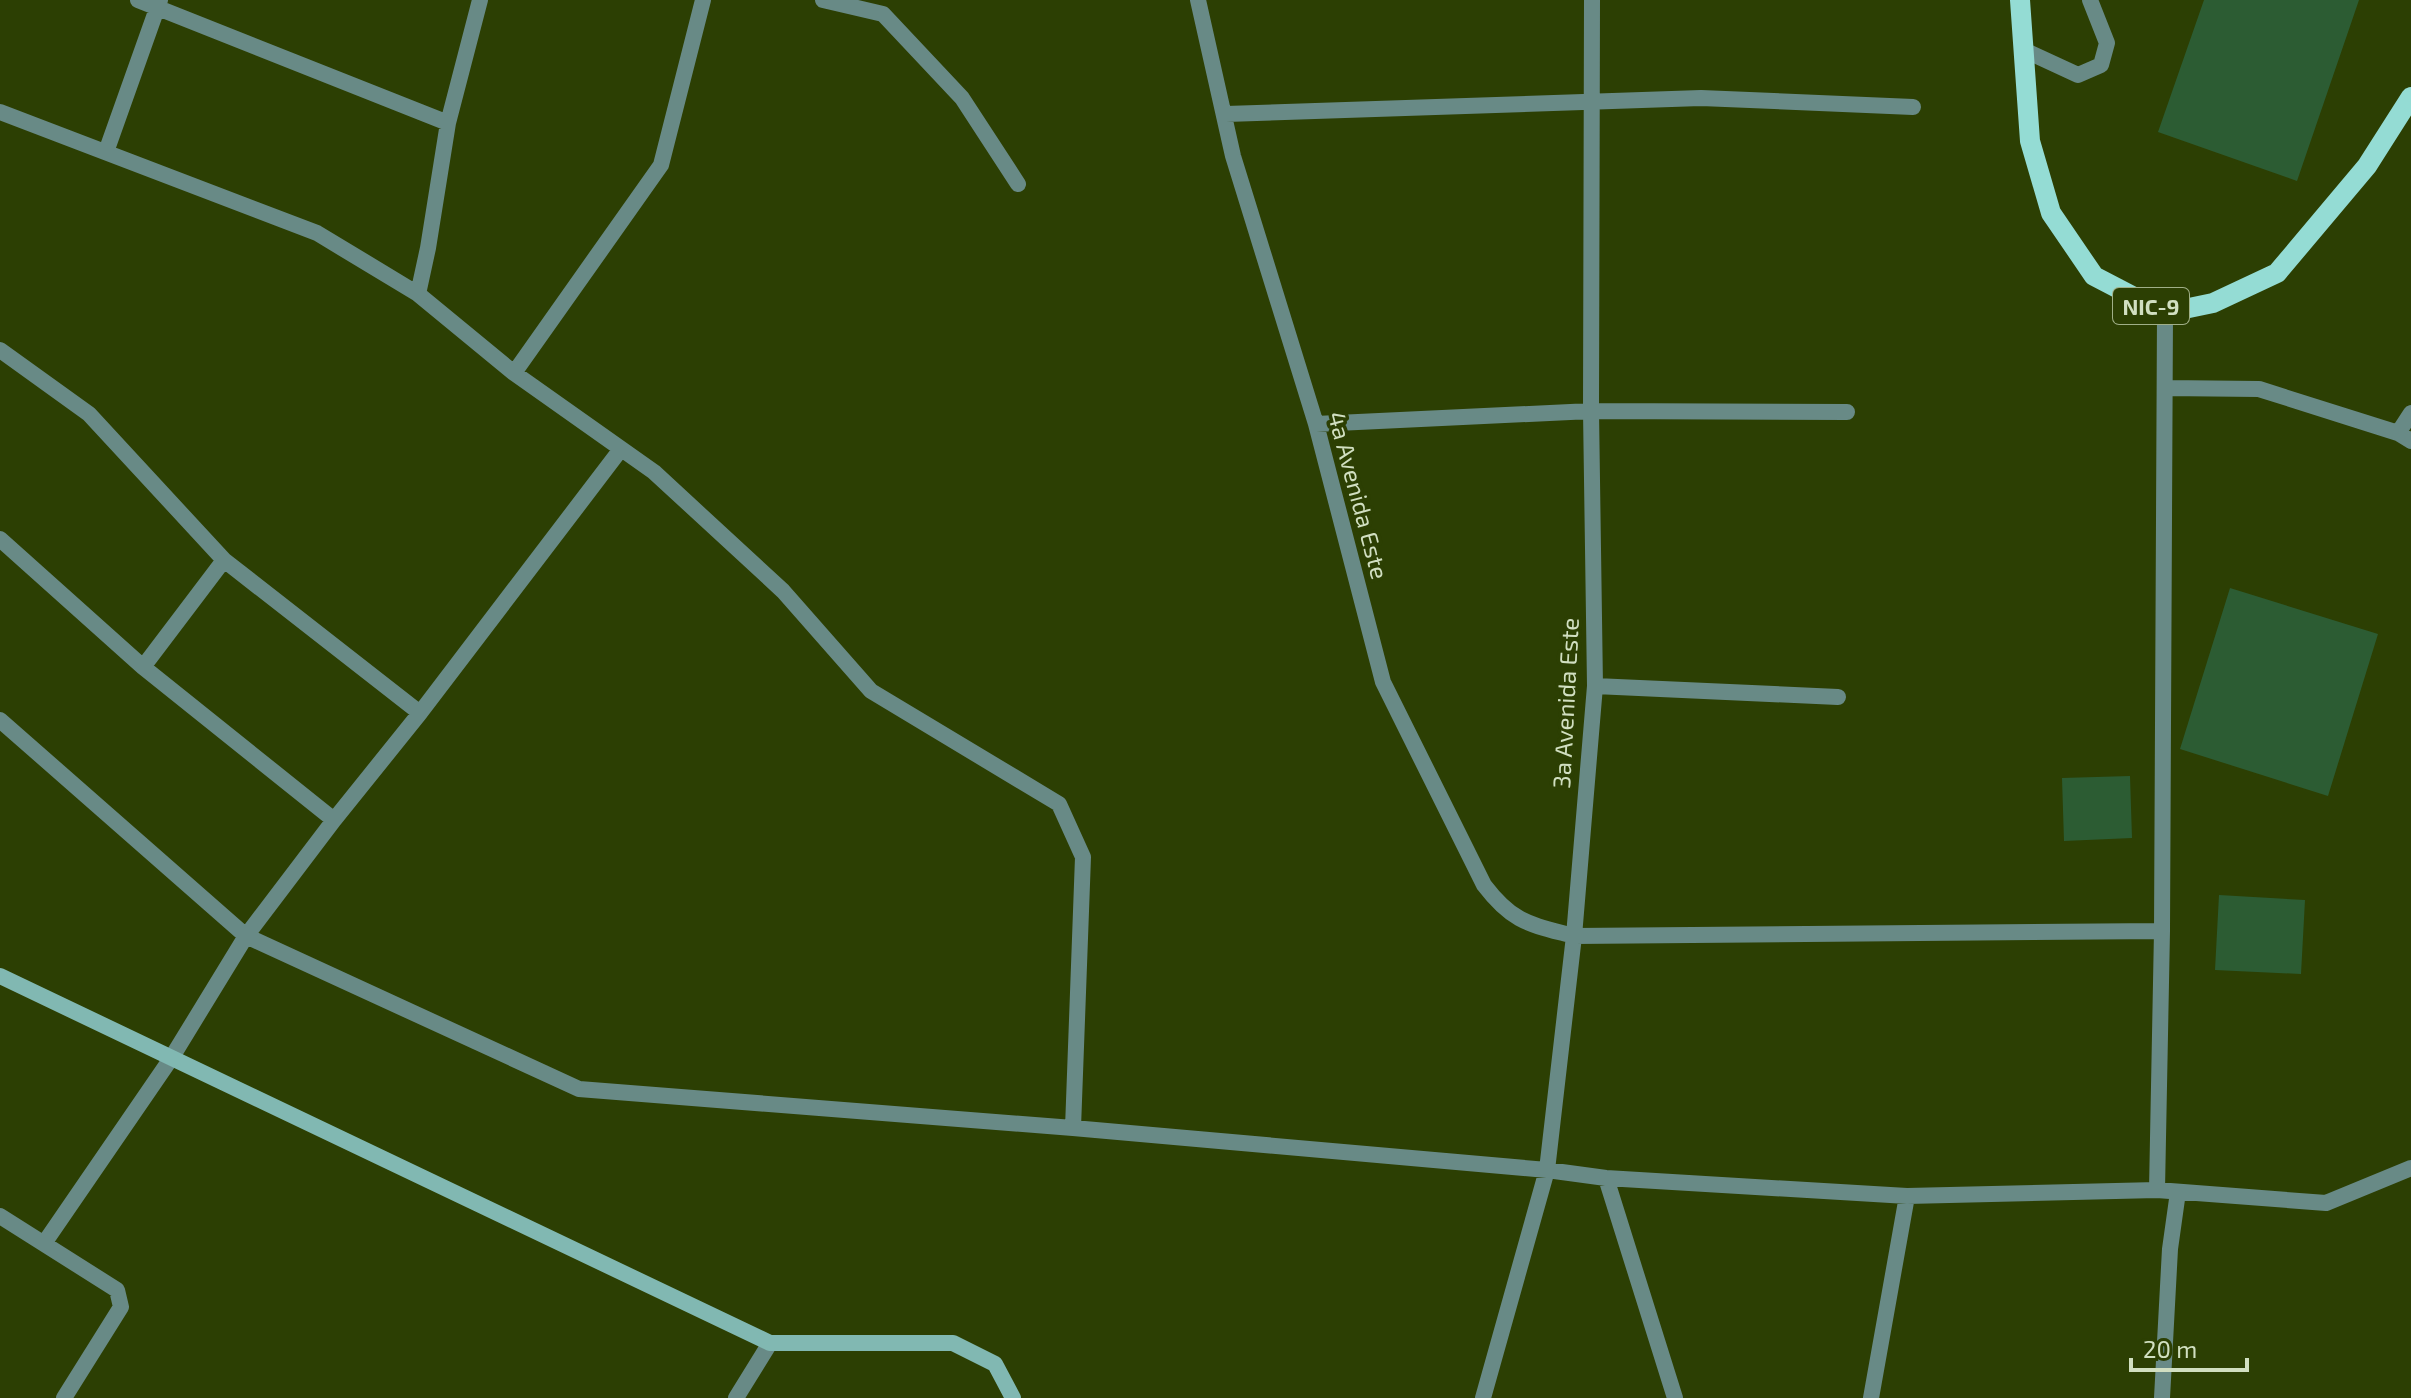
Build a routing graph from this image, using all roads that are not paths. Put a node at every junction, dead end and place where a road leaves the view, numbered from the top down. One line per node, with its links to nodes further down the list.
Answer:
1 (138, 0): 9 (street)
2 (480, 0): 16 (street)
3 (703, 0): 22 (street)
4 (823, 0): 18 (street)
5 (1198, 0): 15 (street, 4a Avenida Este)
6 (1592, 0): 12 (street, 3a Avenida Este)
7 (2020, 0): 10 (main road, NIC-9 / NIC-9)
8 (2090, 0): 10 (street)
9 (158, 4): 16 (street); 17 (street)
10 (2024, 50): 20 (main road, NIC-9 / NIC-9)
11 (2411, 97): 20 (main road, NIC-9 / NIC-9)
12 (1593, 102): 13 (street); 15 (street); 24 (street, 3a Avenida Este)
13 (1913, 107)
14 (0, 112): 17 (street)
15 (1226, 114): 27 (street, 4a Avenida Este)
16 (448, 123): 19 (street)
17 (106, 152): 19 (street)
18 (1018, 184)
19 (418, 294): 22 (street)
20 (2165, 313): 23 (street)
21 (0, 350): 31 (street)
22 (514, 373): 29 (street)
23 (2165, 388): 28 (street); 38 (street)
24 (1591, 411): 25 (street); 27 (street); 33 (street, 3a Avenida Este)
25 (1847, 412)
26 (2411, 413): 28 (street)
27 (1316, 424): 40 (street, 4a Avenida Este)
28 (2404, 437)
29 (621, 449): 35 (street); 43 (street)
30 (0, 539): 32 (street)
31 (224, 560): 32 (street); 35 (street)
32 (143, 667): 37 (street)
33 (1595, 686): 34 (street); 40 (street, 3a Avenida Este)
34 (1838, 697)
35 (420, 713): 37 (street)
36 (0, 720): 39 (street)
37 (334, 820): 39 (street)
38 (2162, 931): 40 (street, 4a Avenida Este); 47 (street)
39 (246, 936): 42 (street); 43 (street)
40 (1574, 936): 45 (street, 3a Avenida Este)
41 (0, 976): 42 (main road)
42 (172, 1057): 51 (street); 52 (main road)
43 (1073, 1128): 45 (street)
44 (2411, 1168): 48 (street)
45 (1547, 1170): 46 (street); 56 (street, 3a Avenida Este)
46 (1606, 1178): 49 (street); 57 (street)
47 (2157, 1190): 48 (street); 49 (street)
48 (2178, 1192): 59 (street)
49 (1907, 1196): 58 (street)
50 (0, 1216): 51 (street)
51 (45, 1242): 53 (street)
52 (770, 1343): 54 (street); 55 (main road)
53 (64, 1398)
54 (736, 1398)
55 (1013, 1398)
56 (1483, 1398)
57 (1675, 1398)
58 (1871, 1398)
59 (2162, 1398)

